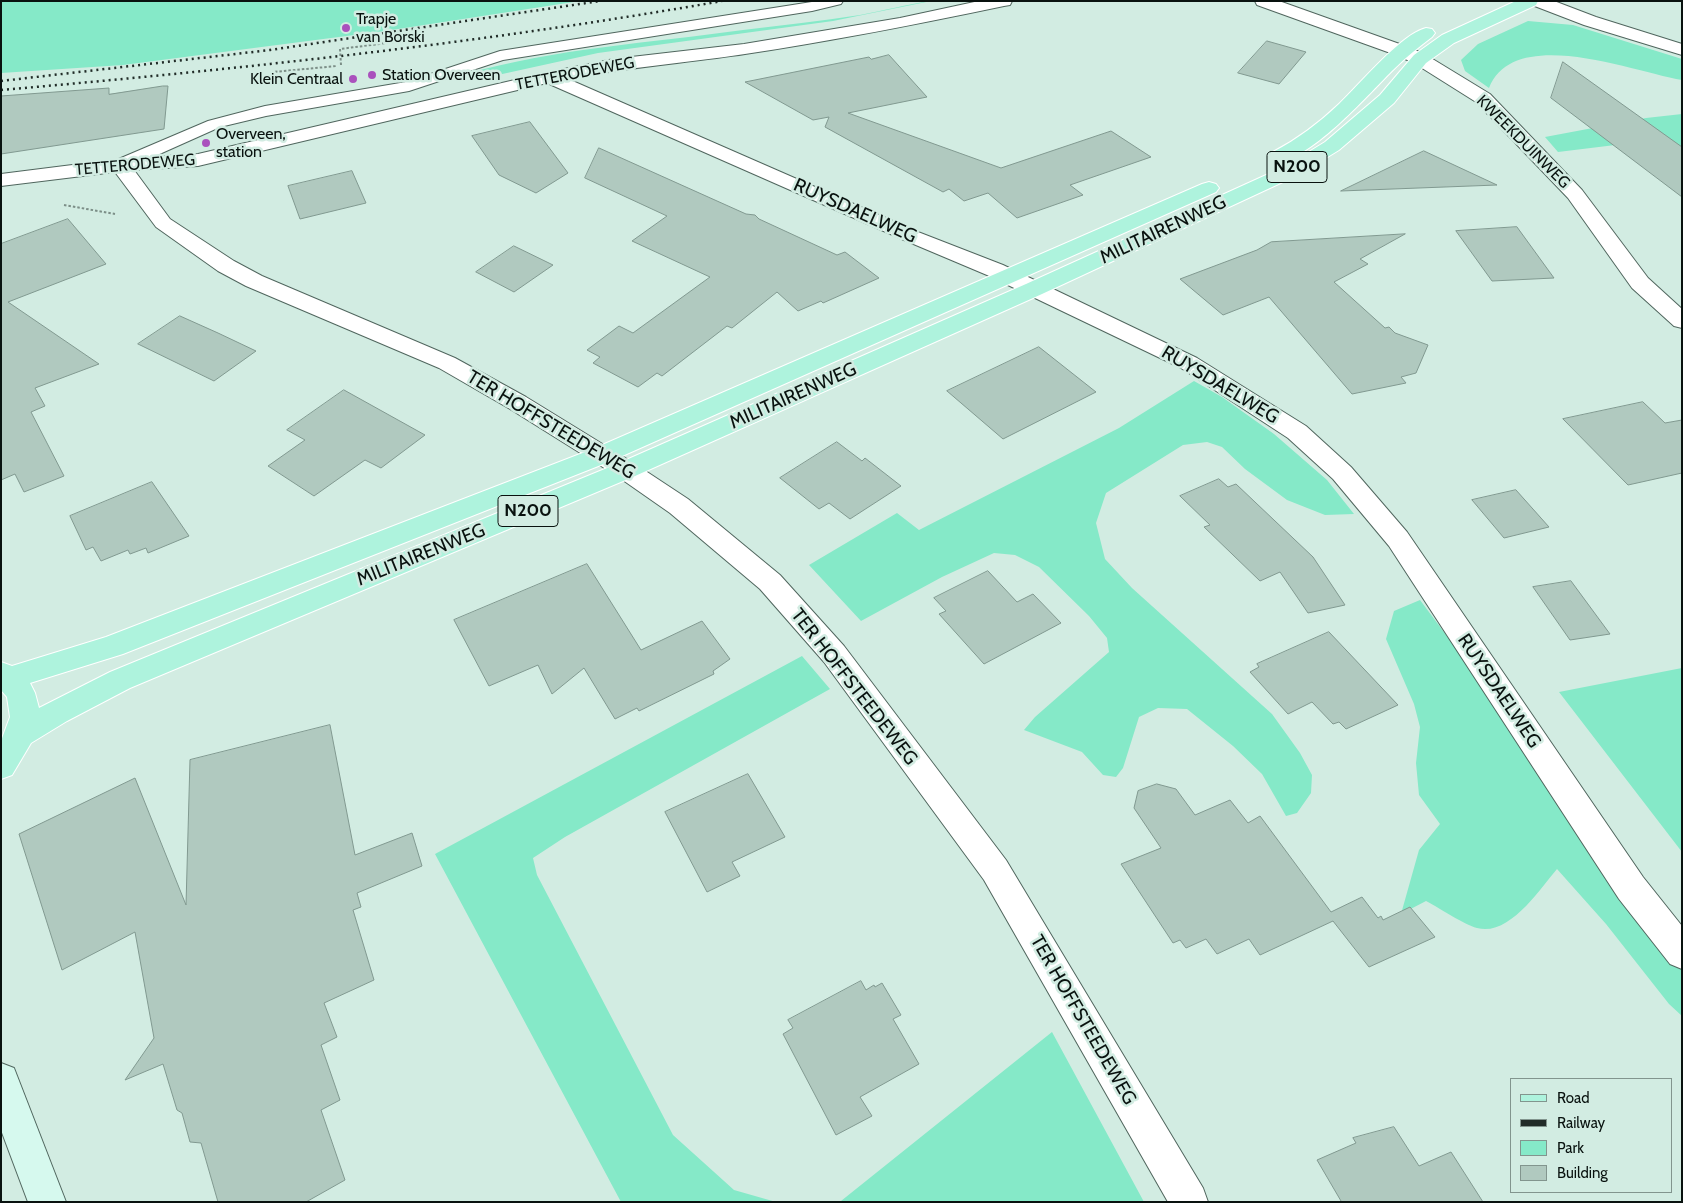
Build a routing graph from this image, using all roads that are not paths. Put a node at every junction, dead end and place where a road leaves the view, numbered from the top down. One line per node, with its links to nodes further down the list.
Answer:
1 (836, 1): 10 (lane)
2 (1004, 1): 9 (street, TETTERODEWEG)
3 (1263, 1): 8 (street, KWEEKDUINWEG)
4 (1496, 1): 8 (main road, MILITAIRENWEG / N200)
5 (1530, 1): 8 (main road, MILITAIRENWEG / N200)
6 (1538, 1): 7 (street)
7 (1682, 50)
8 (1411, 55): 12 (main road, MILITAIRENWEG / N200); 13 (main road, MILITAIRENWEG / N200); 14 (street, KWEEKDUINWEG)
9 (549, 77): 10 (street, TETTERODEWEG); 12 (street, RUYSDAELWEG)
10 (120, 165): 11 (street, TETTERODEWEG); 15 (street, TER HOFFSTEEDEWEG)
11 (1, 180)
12 (1007, 276): 13 (street, RUYSDAELWEG); 15 (main road, MILITAIRENWEG / N200)
13 (1034, 289): 15 (main road, MILITAIRENWEG / N200); 19 (street, RUYSDAELWEG)
14 (1682, 321)
15 (614, 463): 16 (main road, MILITAIRENWEG / N200); 17 (main road, MILITAIRENWEG / N200); 22 (street, TER HOFFSTEEDEWEG)
16 (6, 676): 17 (main road, N200)
17 (21, 734): 18 (main road, N200)
18 (1, 766)
19 (1682, 954)
20 (1, 1081): 21 (street)
21 (47, 1202)
22 (1190, 1202)

